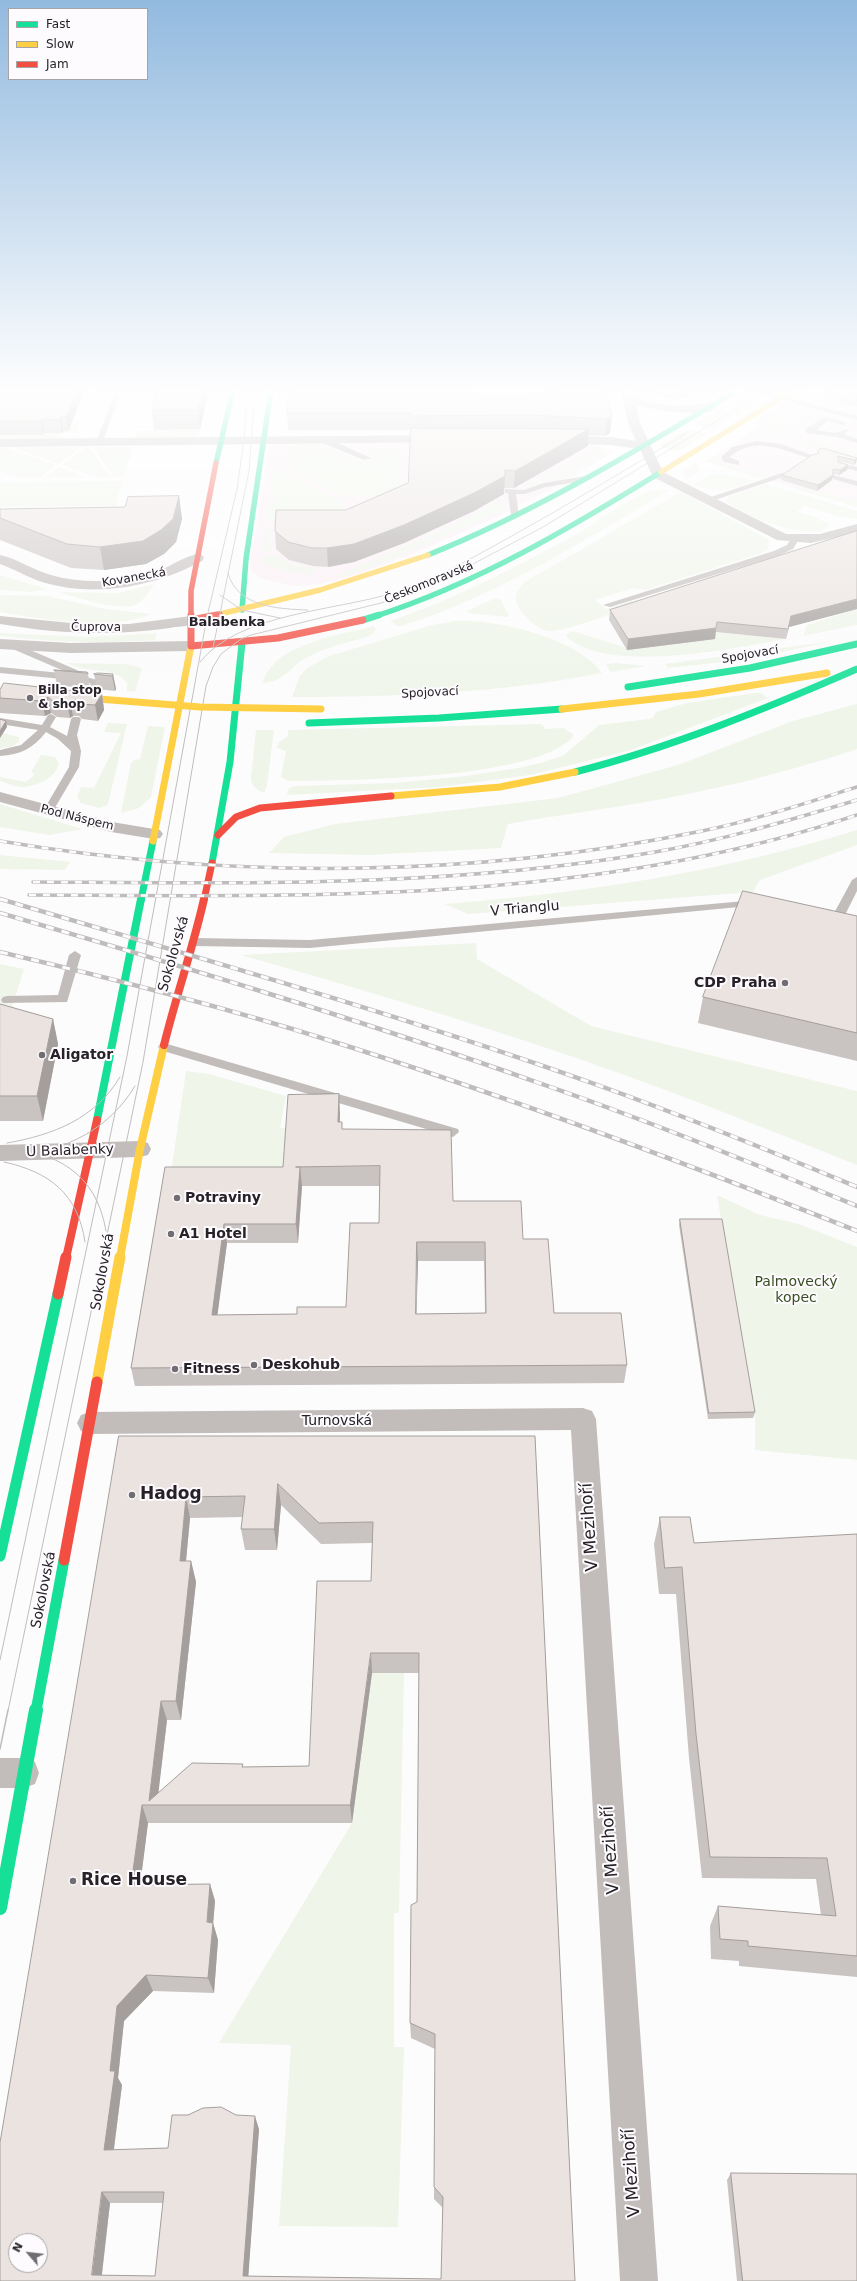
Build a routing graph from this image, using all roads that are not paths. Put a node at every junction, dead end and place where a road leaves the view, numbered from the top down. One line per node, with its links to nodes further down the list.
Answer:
1 (209, 496): 12 (main road)
2 (255, 496): 15 (main road)
3 (511, 496): 9 (lane)
4 (552, 496): 9 (main road, Českomoravská)
5 (620, 496): 19 (main road, Českomoravská)
6 (704, 496): 8 (street)
7 (717, 496): 8 (lane)
8 (709, 499): 11 (street)
9 (515, 516): 15 (main road, Českomoravská)
10 (857, 528): 11 (street)
11 (795, 539): 14 (lane)
12 (197, 558): 13 (street, Kovanecká); 17 (main road)
13 (0, 559)
14 (607, 605)
15 (242, 613): 17 (main road, Českomoravská)
16 (0, 620): 17 (street, Čuprova)
17 (191, 620): 22 (main road)
18 (243, 630): 19 (main road, Sokolovská)
19 (242, 643): 22 (main road, Českomoravská); 45 (main road, Sokolovská)
20 (5, 644): 22 (street, Čuprova); 23 (lane)
21 (857, 644): 27 (main road, Spojovací)
22 (191, 646): 44 (main road)
23 (60, 667): 26 (lane); 26 (lane)
24 (857, 668): 38 (main road, Spojovací); 45 (main road)
25 (0, 670): 26 (lane)
26 (72, 681)
27 (618, 688)
28 (64, 696): 30 (main road, bridge)
29 (45, 708): 31 (main road)
30 (325, 708)
31 (55, 713): 39 (lane)
32 (77, 714): 40 (lane)
33 (166, 719): 34 (main road)
34 (186, 720)
35 (0, 721): 39 (lane)
36 (226, 722): 37 (main road)
37 (246, 722)
38 (306, 723)
39 (44, 729): 40 (lane); 41 (lane)
40 (76, 751): 43 (lane)
41 (0, 754)
42 (0, 797): 43 (street, Pod Náspem)
43 (48, 811): 44 (street, Pod Náspem)
44 (154, 834): 57 (main road)
45 (218, 835): 51 (main road, Sokolovská)
46 (857, 880): 49 (lane)
47 (769, 903): 51 (lane, V Trianglu)
48 (825, 912): 49 (lane)
49 (839, 915): 50 (lane)
50 (851, 918)
51 (194, 942): 54 (main road, Sokolovská)
52 (75, 955): 53 (lane)
53 (7, 1000)
54 (164, 1047): 55 (lane); 56 (main road, Sokolovská)
55 (453, 1132)
56 (140, 1149): 57 (street, U Balabenky); 60 (main road, Sokolovská)
57 (89, 1151): 58 (street, U Balabenky); 61 (main road)
58 (0, 1153)
59 (583, 1419): 60 (street, Turnovská); 64 (street, V Mezihoří)
60 (90, 1422): 62 (main road, Sokolovská)
61 (0, 1556)
62 (12, 1773): 63 (main road, Sokolovská)
63 (0, 1908)
64 (639, 2281)

